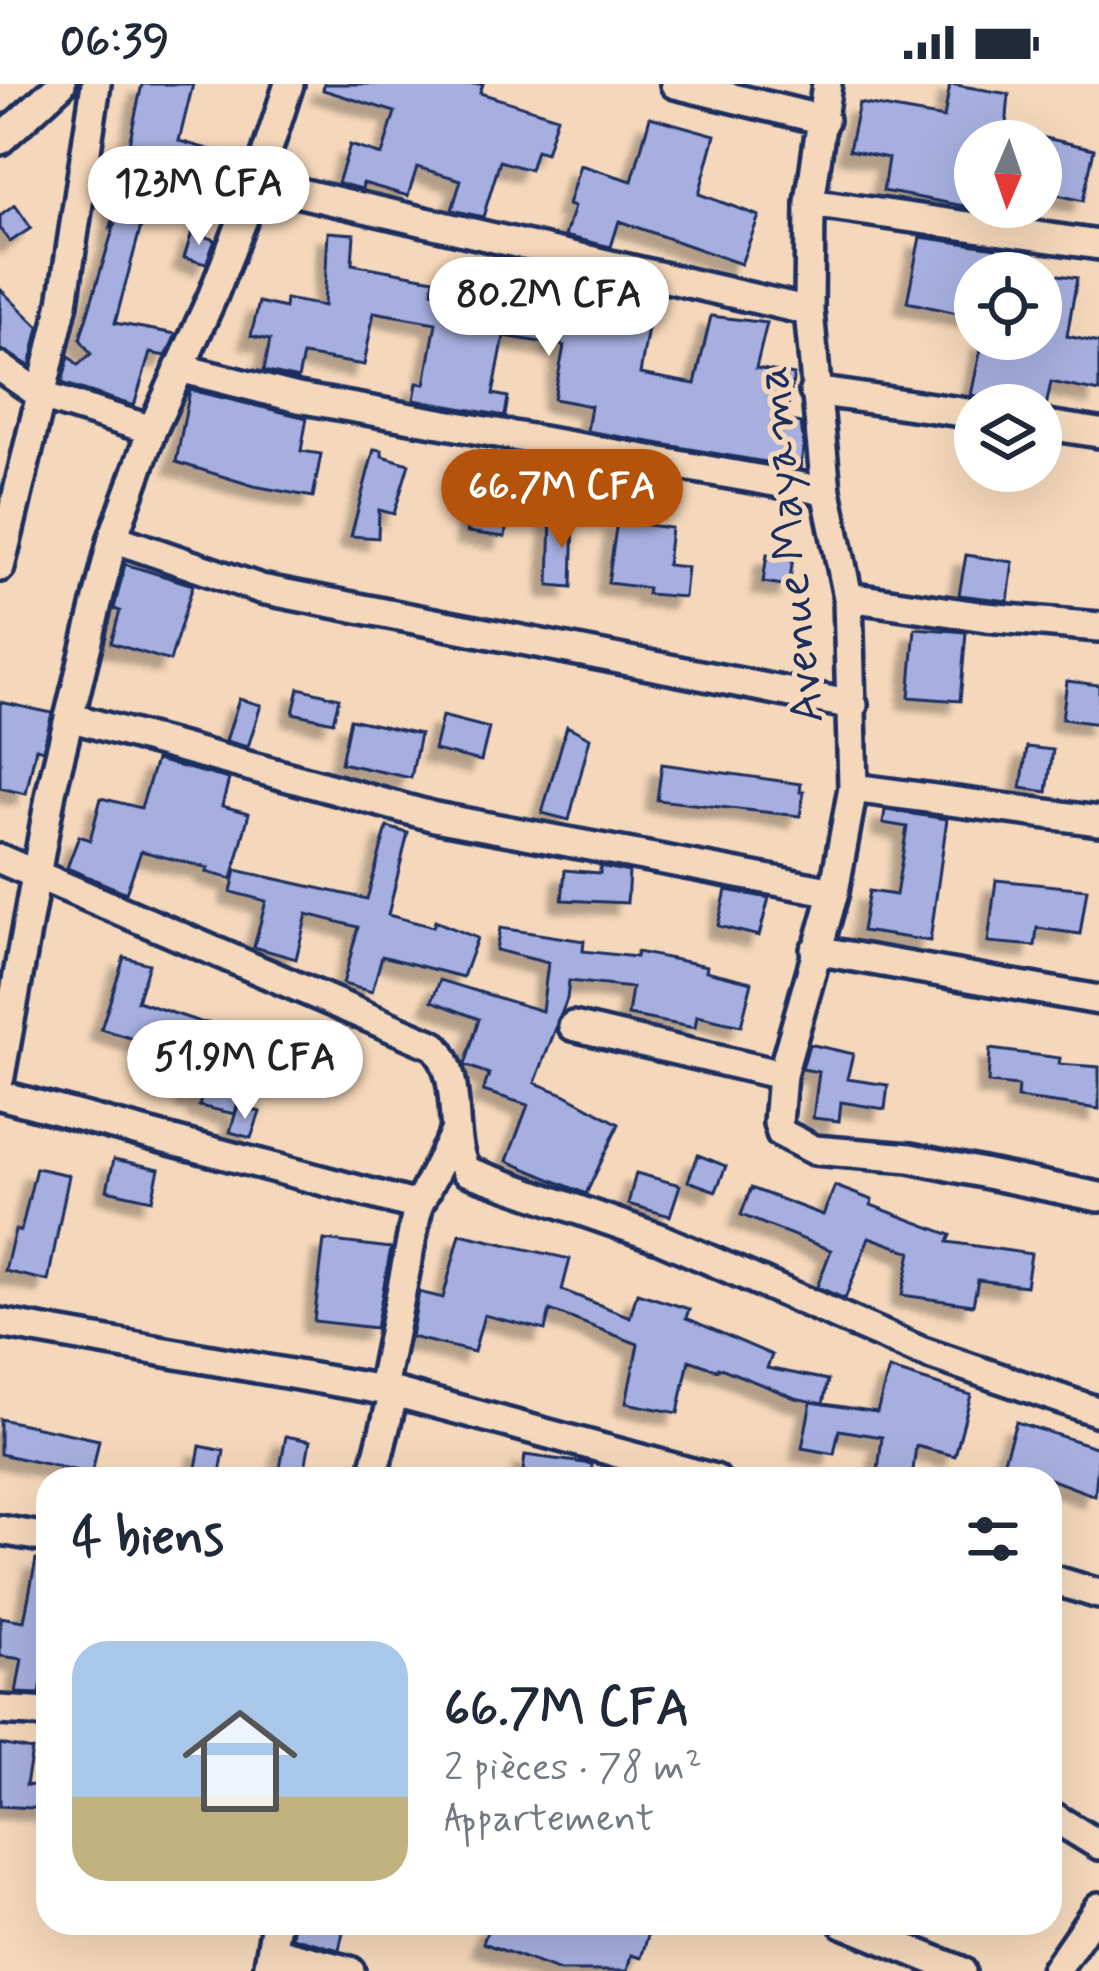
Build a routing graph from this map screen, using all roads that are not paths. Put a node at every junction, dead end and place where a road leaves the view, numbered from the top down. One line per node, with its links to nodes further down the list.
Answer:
1 (61, 84): 7 (street)
2 (96, 84): 15 (street)
3 (290, 84): 8 (street)
4 (675, 84): 6 (street)
5 (827, 84): 6 (street, Avenue Mayama)
6 (824, 120): 9 (street, Avenue Mayama)
7 (0, 140)
8 (257, 183): 11 (street); 13 (street)
9 (810, 203): 10 (street); 11 (street, Avenue Mayama)
10 (1099, 245)
11 (809, 311): 14 (street, Avenue Mayama)
12 (0, 367): 15 (street)
13 (179, 368): 18 (street); 20 (street)
14 (814, 391): 16 (street); 20 (street, Avenue Mayama)
15 (42, 396): 18 (street); 22 (street)
16 (954, 411)
17 (1062, 427): 19 (street)
18 (152, 430): 21 (street)
19 (1099, 433)
20 (826, 491): 23 (street, Avenue Mayama)
21 (113, 538): 25 (street); 26 (street)
22 (0, 567)
23 (848, 597): 24 (street); 25 (street, Avenue Mayama)
24 (1099, 627)
25 (854, 705): 27 (street, Avenue Mayama)
26 (69, 717): 30 (street); 31 (street)
27 (853, 788): 28 (street); 31 (street, Avenue Mayama)
28 (1099, 821)
29 (0, 859): 30 (street)
30 (38, 875): 34 (street); 39 (street)
31 (833, 892): 32 (street, Avenue Mayama)
32 (815, 950): 33 (street); 36 (street, Avenue Mayama)
33 (1099, 1000)
34 (6, 1004): 37 (street)
35 (573, 1026): 36 (street)
36 (782, 1075): 40 (street, Avenue Mayama)
37 (0, 1076)
38 (0, 1095): 41 (street)
39 (457, 1129): 41 (street); 44 (street)
40 (1099, 1197)
41 (418, 1206): 43 (street)
42 (0, 1323): 43 (street)
43 (388, 1390): 45 (street); 46 (street)
44 (1099, 1412)
45 (374, 1467)
46 (671, 1467)
47 (0, 1530): 48 (street)
48 (36, 1536)
49 (1062, 1583): 50 (street)
50 (1099, 1594)
51 (0, 1710): 52 (street)
52 (36, 1712)
53 (1062, 1822): 54 (street)
54 (1099, 1845)
55 (1099, 1906): 60 (street)
56 (872, 1935): 59 (street)
57 (272, 1948): 58 (street)
58 (350, 1971)
59 (961, 1971)
60 (1055, 1971)

